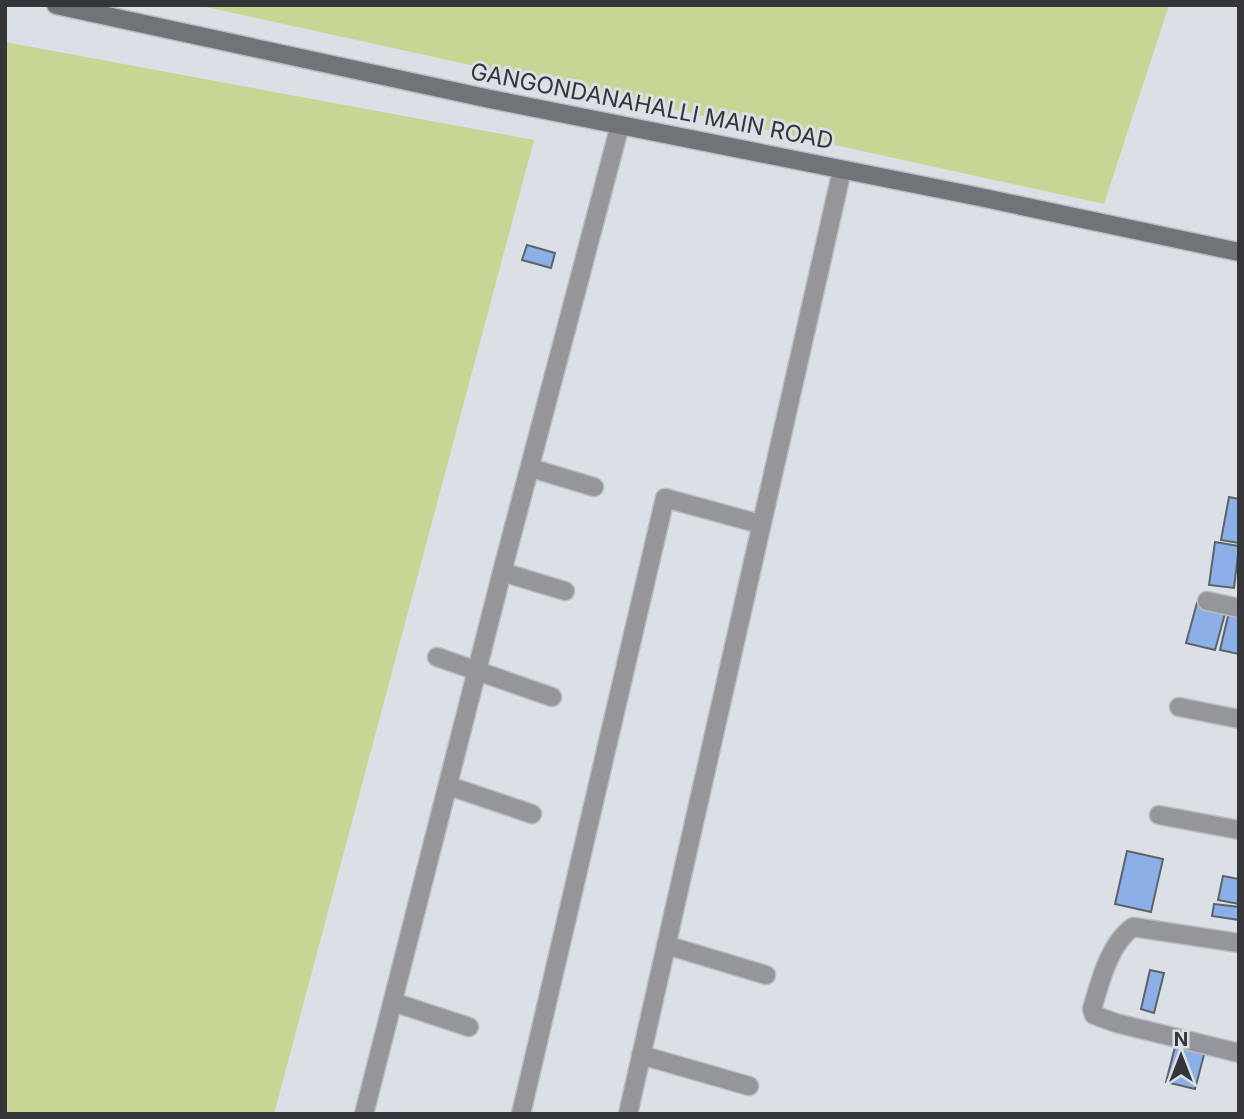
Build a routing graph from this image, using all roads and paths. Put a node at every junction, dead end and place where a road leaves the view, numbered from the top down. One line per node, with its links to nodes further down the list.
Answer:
1 (56, 5): 2 (street, GANGONDANAHALLI MAIN ROAD)
2 (620, 125): 3 (street, GANGONDANAHALLI MAIN ROAD); 5 (street)
3 (842, 170): 4 (street, GANGONDANAHALLI MAIN ROAD); 7 (street)
4 (1239, 252)
5 (531, 468): 6 (street); 8 (street)
6 (594, 487)
7 (761, 524): 22 (street); 30 (street)
8 (502, 572): 9 (street); 13 (street)
9 (565, 591)
10 (1207, 601): 11 (street)
11 (1239, 608)
12 (437, 657): 13 (street)
13 (478, 671): 14 (street); 17 (street)
14 (552, 697)
15 (1179, 707): 16 (street)
16 (1239, 719)
17 (449, 786): 18 (street); 24 (street)
18 (532, 814)
19 (1159, 815): 20 (street)
20 (1239, 830)
21 (1239, 943): 26 (street)
22 (666, 945): 23 (street); 27 (street)
23 (766, 975)
24 (393, 1002): 25 (street); 29 (street)
25 (469, 1027)
26 (1239, 1053)
27 (641, 1055): 28 (street); 31 (street)
28 (749, 1086)
29 (364, 1114)
30 (521, 1114)
31 (628, 1114)

